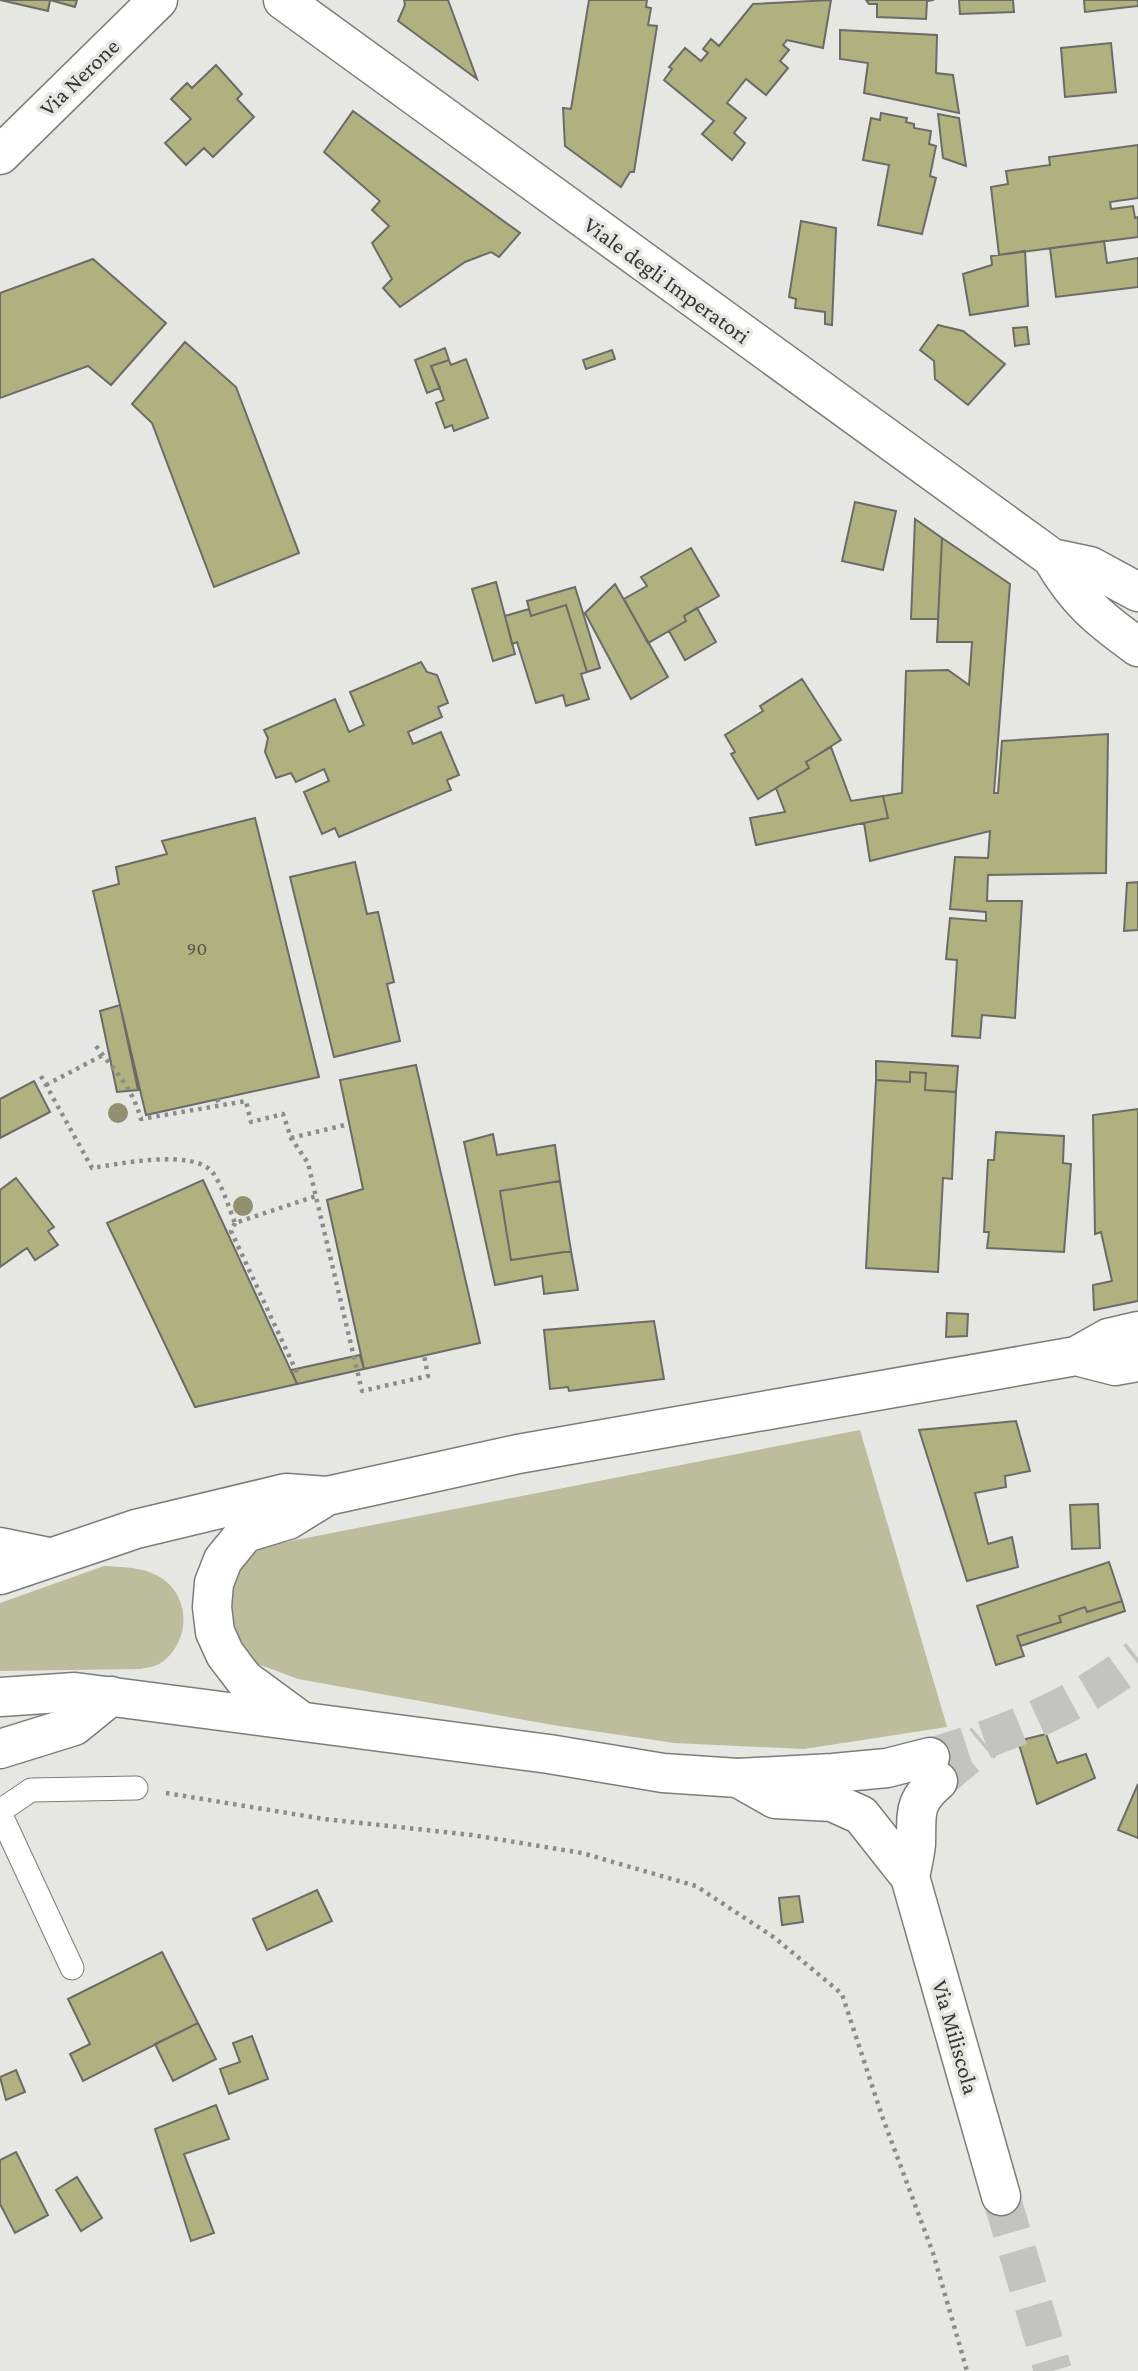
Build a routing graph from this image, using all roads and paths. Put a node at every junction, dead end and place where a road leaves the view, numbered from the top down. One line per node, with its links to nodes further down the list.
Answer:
1 (158, 0): 3 (main road, Via Nerone)
2 (284, 0): 4 (main road, Viale degli Imperatori)
3 (0, 155)
4 (1052, 558): 5 (main road, Viale degli Imperatori); 6 (main road, Viale degli Imperatori)
5 (1138, 592)
6 (1138, 647)
7 (96, 1046): 8 (path)
8 (103, 1055): 10 (path); 12 (path)
9 (41, 1076): 10 (path)
10 (46, 1086): 16 (path)
11 (217, 1099): 12 (path)
12 (220, 1106): 14 (path)
13 (349, 1124): 14 (path)
14 (291, 1138): 15 (path)
15 (316, 1196): 16 (path); 18 (path)
16 (235, 1223): 21 (path)
17 (1138, 1331): 19 (main road)
18 (424, 1355)
19 (1076, 1356): 20 (main road); 22 (main road)
20 (1138, 1362)
21 (298, 1375)
22 (327, 1496): 24 (main road); 28 (main road)
23 (0, 1547): 24 (main road)
24 (49, 1558): 25 (main road)
25 (0, 1575)
26 (111, 1696): 27 (main road); 28 (main road); 29 (main road)
27 (0, 1698)
28 (301, 1721): 30 (main road)
29 (0, 1749)
30 (738, 1778): 33 (main road, Via Miliscola); 33 (main road, Via Miliscola)
31 (136, 1788): 32 (lane); 36 (path)
32 (0, 1812): 34 (lane)
33 (910, 1877): 35 (main road, Via Miliscola)
34 (72, 1968)
35 (1001, 2196)
36 (967, 2371)

